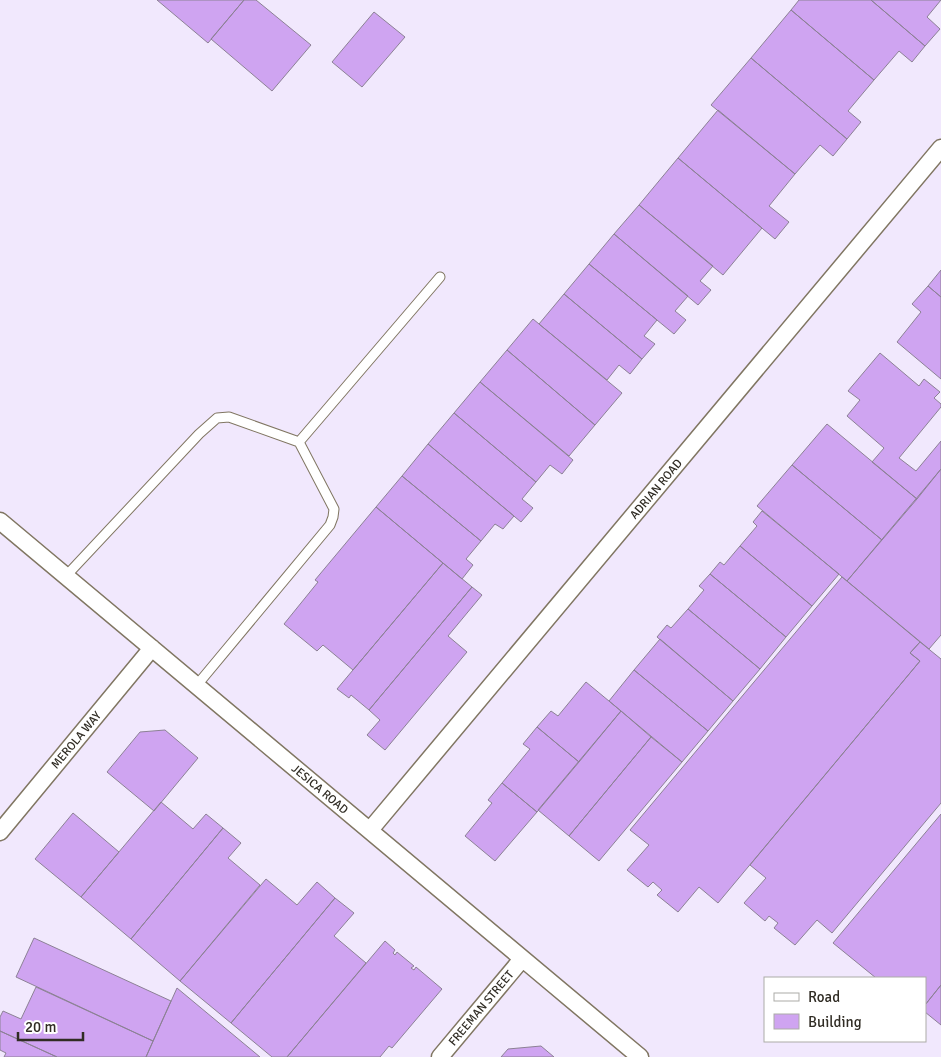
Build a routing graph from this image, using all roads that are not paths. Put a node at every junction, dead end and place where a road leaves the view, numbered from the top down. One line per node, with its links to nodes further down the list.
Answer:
1 (941, 148): 8 (street, ADRIAN ROAD)
2 (440, 277): 3 (lane)
3 (299, 442): 5 (lane); 7 (lane)
4 (0, 521): 5 (street, JESICA ROAD)
5 (66, 576): 6 (street, JESICA ROAD)
6 (152, 648): 7 (street, JESICA ROAD); 9 (street, MEROLA WAY)
7 (196, 685): 8 (street, JESICA ROAD)
8 (370, 830): 10 (street, JESICA ROAD)
9 (0, 832)
10 (522, 959): 11 (street, FREEMAN STREET); 12 (street, JESICA ROAD)
11 (440, 1057)
12 (640, 1057)

